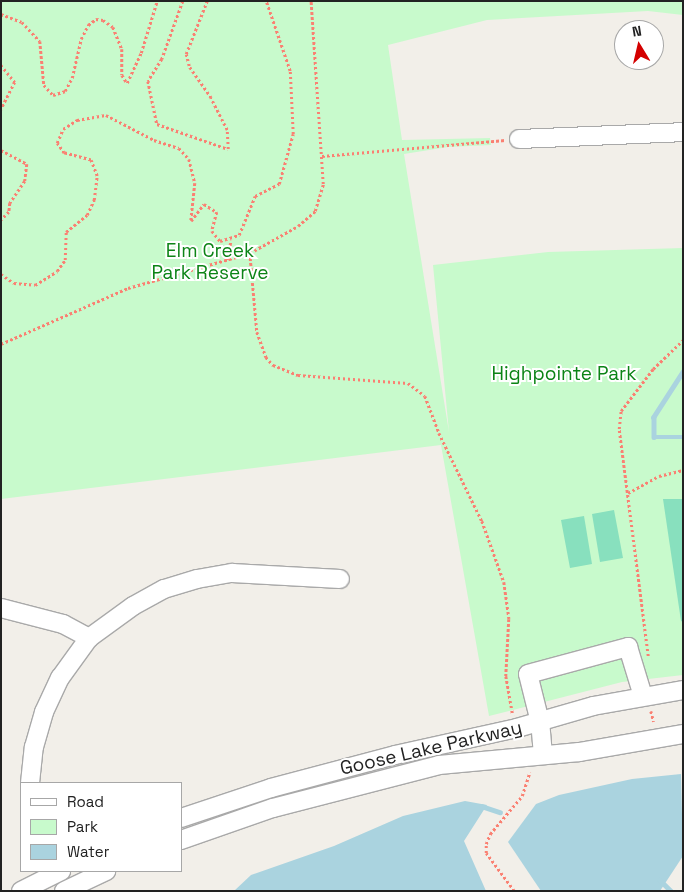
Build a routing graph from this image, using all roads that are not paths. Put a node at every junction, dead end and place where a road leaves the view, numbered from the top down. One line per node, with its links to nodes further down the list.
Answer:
1 (683, 132): 2 (street)
2 (518, 139)
3 (340, 579): 5 (street)
4 (1, 608): 5 (street)
5 (89, 638): 11 (street)
6 (683, 690): 7 (street, Goose Lake Parkway)
7 (643, 696): 8 (street, Goose Lake Parkway); 8 (street)
8 (538, 714): 10 (street); 12 (street, Goose Lake Parkway)
9 (683, 734): 10 (street, Goose Lake Parkway)
10 (543, 755): 13 (street, Goose Lake Parkway)
11 (30, 782)
12 (182, 818)
13 (182, 840)
14 (104, 872): 17 (street)
15 (51, 873): 16 (street)
16 (21, 891)
17 (64, 891)

